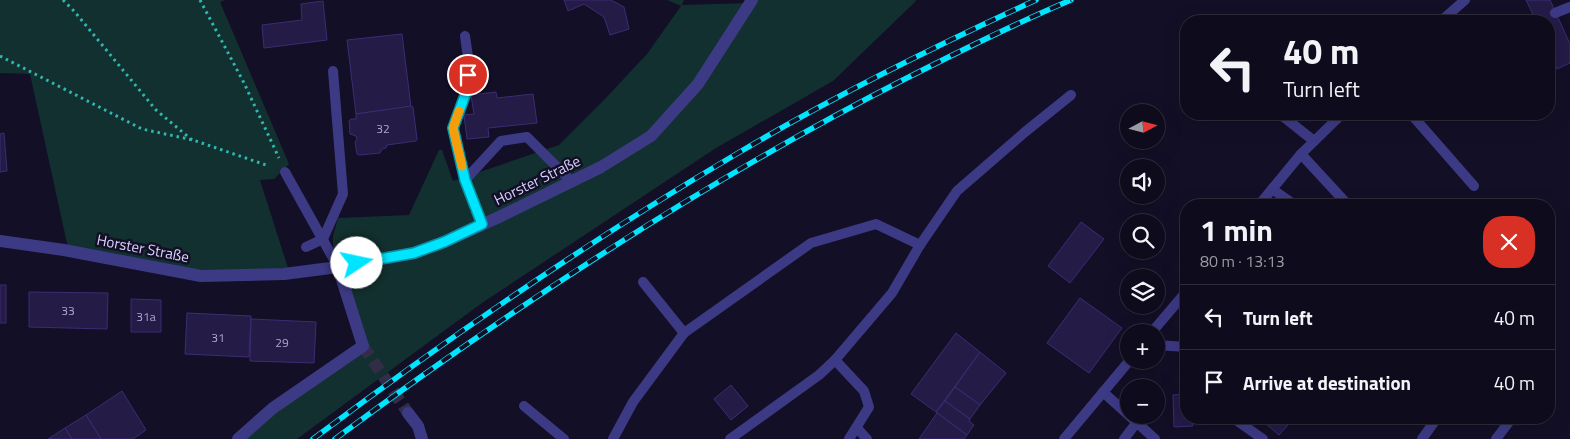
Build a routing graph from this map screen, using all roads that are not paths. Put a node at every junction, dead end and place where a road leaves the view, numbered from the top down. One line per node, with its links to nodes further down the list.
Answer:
1 (752, 0): 16 (street, Horster Straße)
2 (1465, 0): 5 (lane)
3 (1568, 7): 4 (lane)
4 (1555, 13)
5 (1448, 15)
6 (465, 36): 15 (lane)
7 (333, 71): 23 (lane)
8 (1071, 95): 25 (lane)
9 (1288, 120): 12 (lane)
10 (1332, 120): 12 (lane)
11 (1416, 120): 17 (lane)
12 (1314, 141): 13 (lane)
13 (1301, 154): 18 (lane); 21 (lane)
14 (285, 172): 23 (lane)
15 (465, 180): 16 (lane); 22 (lane)
16 (571, 181): 22 (street, Horster Straße)
17 (1474, 186)
18 (1272, 189): 19 (lane); 20 (lane)
19 (1263, 199)
20 (1286, 199)
21 (1342, 199)
22 (482, 224): 27 (street, Horster Straße)
23 (323, 239): 26 (lane); 27 (lane)
24 (0, 241): 27 (street, Horster Straße)
25 (920, 245): 31 (lane); 34 (lane)
26 (306, 247)
27 (338, 267): 46 (street)
28 (643, 282): 31 (lane)
29 (1180, 299): 30 (lane)
30 (1159, 324)
31 (684, 333): 49 (lane)
32 (1165, 346): 33 (lane)
33 (1180, 347)
34 (835, 360): 45 (lane); 50 (lane)
35 (1122, 369): 36 (lane)
36 (1103, 392): 38 (lane); 53 (lane)
37 (524, 406): 48 (lane)
38 (1120, 407)
39 (408, 413): 47 (street)
40 (1135, 424): 54 (lane)
41 (1138, 424): 55 (lane)
42 (1242, 424): 56 (lane)
43 (1433, 424): 57 (lane)
44 (1507, 424): 58 (lane)
45 (857, 428): 51 (lane); 52 (lane)
46 (238, 439)
47 (422, 439)
48 (564, 439)
49 (613, 439)
50 (730, 439)
51 (849, 439)
52 (867, 439)
53 (1064, 439)
54 (1124, 439)
55 (1156, 439)
56 (1263, 439)
57 (1422, 439)
58 (1496, 439)

